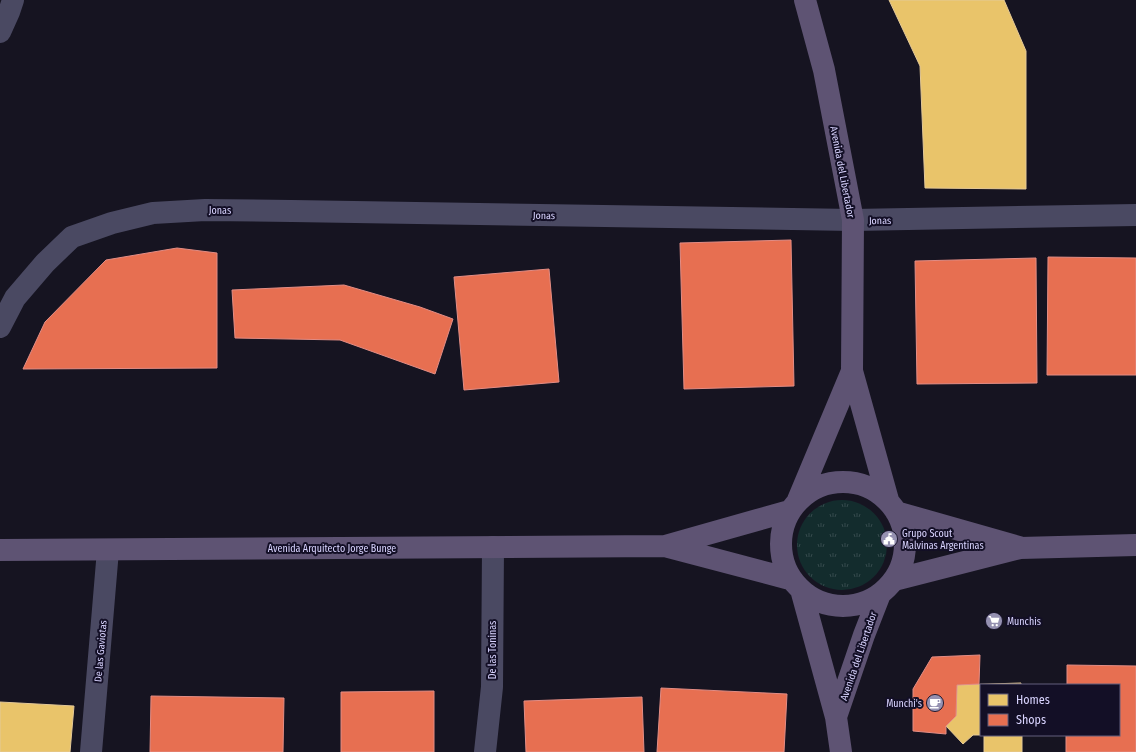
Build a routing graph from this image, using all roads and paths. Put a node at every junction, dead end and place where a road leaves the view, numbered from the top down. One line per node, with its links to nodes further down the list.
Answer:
1 (13, 0): 3 (street)
2 (805, 0): 5 (main road, Avenida del Libertador)
3 (0, 32)
4 (1136, 215): 5 (street, Jonas)
5 (853, 220): 6 (street, Jonas); 7 (main road, Avenida del Libertador)
6 (0, 327)
7 (852, 371): 8 (main road, Avenida del Libertador); 9 (main road, Avenida del Libertador)
8 (794, 506): 9 (main road); 11 (main road, Avenida Arquitecto Jorge Bunge); 16 (main road)
9 (892, 506): 13 (main road); 17 (main road)
10 (1136, 545): 13 (main road)
11 (665, 546): 12 (main road, Avenida Arquitecto Jorge Bunge); 16 (main road, Avenida Arquitecto Jorge Bunge)
12 (493, 547): 15 (main road, Avenida Arquitecto Jorge Bunge); 20 (street, De las Toninas)
13 (1020, 548): 17 (main road)
14 (0, 550): 15 (main road, Avenida Arquitecto Jorge Bunge)
15 (108, 550): 19 (street, De las Gaviotas)
16 (796, 586): 17 (main road); 18 (main road, Avenida del Libertador)
17 (887, 587): 18 (main road, Avenida del Libertador)
18 (836, 717): 21 (main road, Avenida del Libertador)
19 (91, 752)
20 (485, 752)
21 (841, 752)

